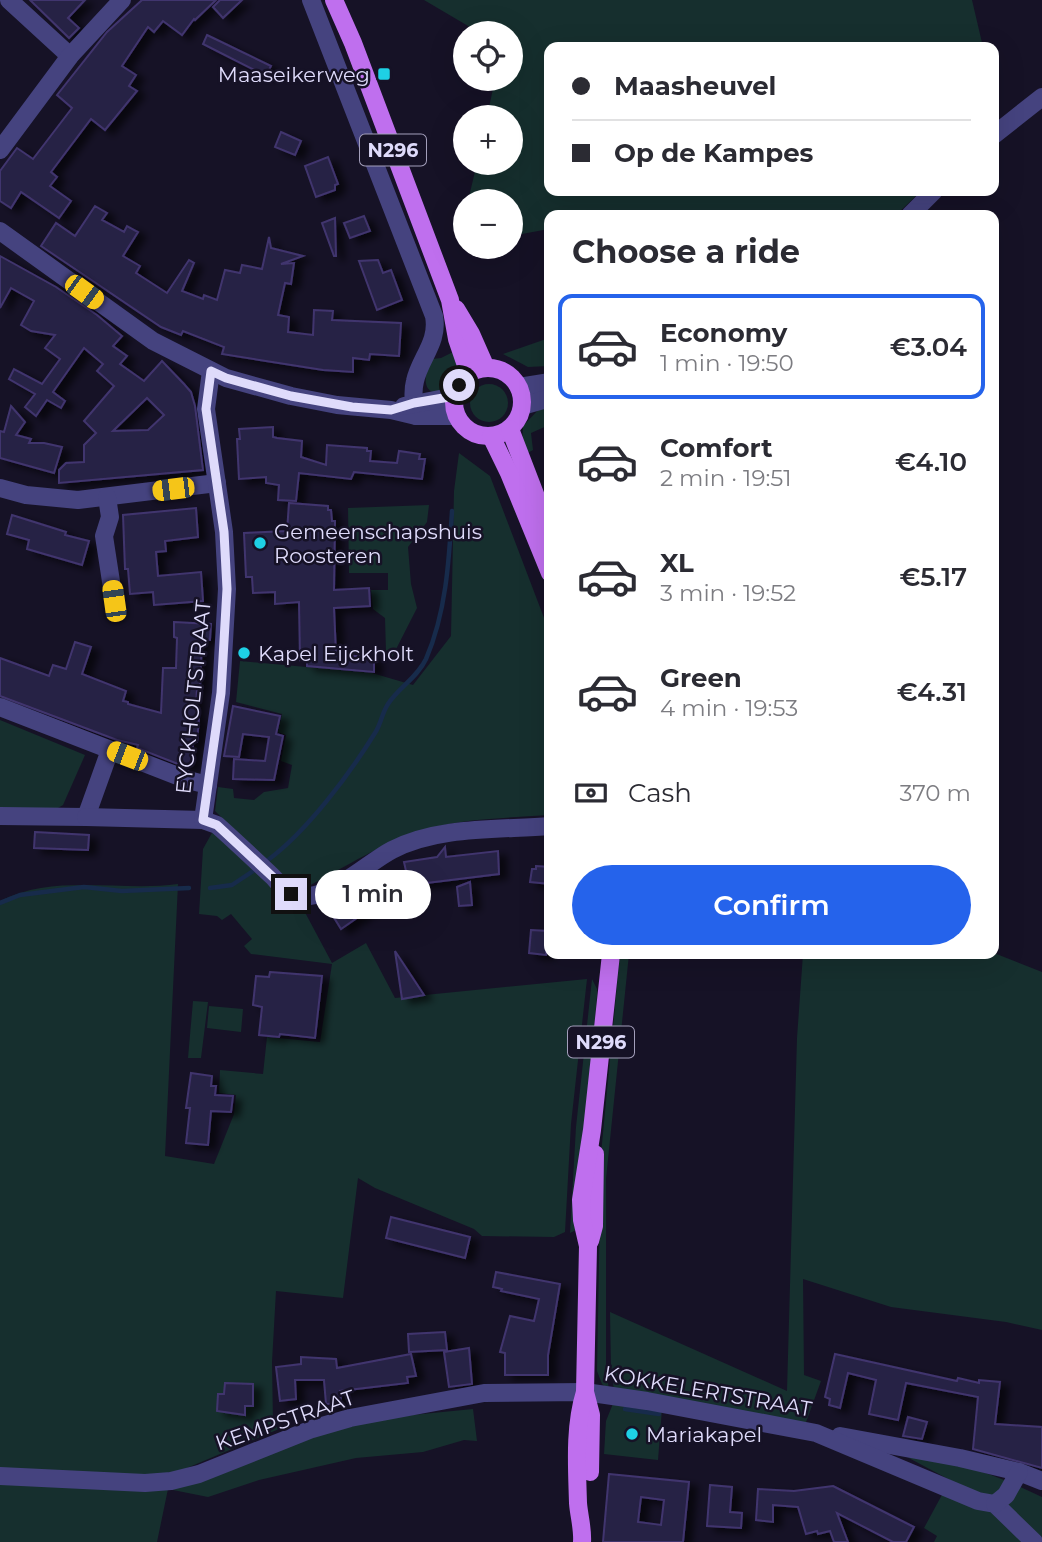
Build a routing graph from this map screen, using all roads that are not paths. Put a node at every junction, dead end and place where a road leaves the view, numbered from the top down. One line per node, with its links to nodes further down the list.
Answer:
1 (9, 0): 5 (street)
2 (122, 0): 5 (street)
3 (311, 0): 21 (street)
4 (334, 0): 12 (main road, N296)
5 (70, 56): 8 (street)
6 (1042, 97): 7 (street)
7 (999, 131)
8 (0, 150)
9 (929, 196): 10 (street)
10 (915, 210)
11 (0, 231): 14 (street)
12 (450, 300): 13 (main road, N296); 15 (main road, N296)
13 (486, 368): 15 (main road); 17 (main road)
14 (211, 371): 21 (street); 25 (street, EYCKHOLTSTRAAT)
15 (469, 374): 18 (main road)
16 (544, 383): 17 (street)
17 (519, 387): 20 (main road)
18 (455, 396): 21 (street); 22 (main road)
19 (544, 400): 20 (street)
20 (522, 407): 23 (main road)
21 (414, 409): 22 (street)
22 (457, 416): 24 (main road)
23 (510, 429): 24 (main road); 28 (main road)
24 (491, 436): 29 (main road)
25 (217, 483): 27 (street); 33 (street, EYCKHOLTSTRAAT)
26 (0, 488): 27 (street)
27 (107, 497): 30 (street)
28 (544, 517)
29 (544, 558)
30 (114, 601)
31 (0, 707): 32 (street)
32 (110, 750): 33 (street); 35 (street)
33 (208, 785): 36 (street, EYCKHOLTSTRAAT)
34 (0, 816): 35 (street)
35 (86, 817): 36 (street)
36 (203, 820): 37 (street)
37 (544, 826)
38 (610, 959): 39 (main road, N296)
39 (584, 1392): 40 (street, KOKKELERTSTRAAT); 42 (street, KEMPSTRAAT); 45 (main road, N296)
40 (823, 1436): 41 (street, KOKKELERTSTRAAT); 44 (street, KOKKELERTSTRAAT)
41 (1019, 1472): 43 (street, KOKKELERTSTRAAT); 44 (street)
42 (0, 1476)
43 (1042, 1481)
44 (995, 1504): 46 (street, KOKKELERTSTRAAT)
45 (582, 1534)
46 (1034, 1542)

